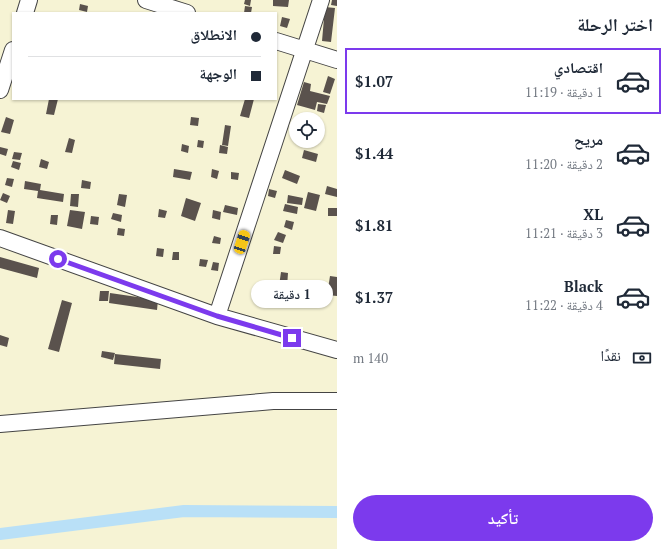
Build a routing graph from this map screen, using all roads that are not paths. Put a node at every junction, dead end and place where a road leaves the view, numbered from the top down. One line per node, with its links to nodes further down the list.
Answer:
1 (29, 0): 4 (street)
2 (146, 0): 5 (street)
3 (321, 0): 7 (street)
4 (25, 12)
5 (184, 12)
6 (277, 41): 7 (street)
7 (305, 50): 9 (street); 12 (street)
8 (12, 53): 10 (street)
9 (337, 60)
10 (0, 90)
11 (0, 238): 12 (street)
12 (217, 316): 13 (street)
13 (337, 350)
14 (337, 401): 15 (street)
15 (0, 424)

